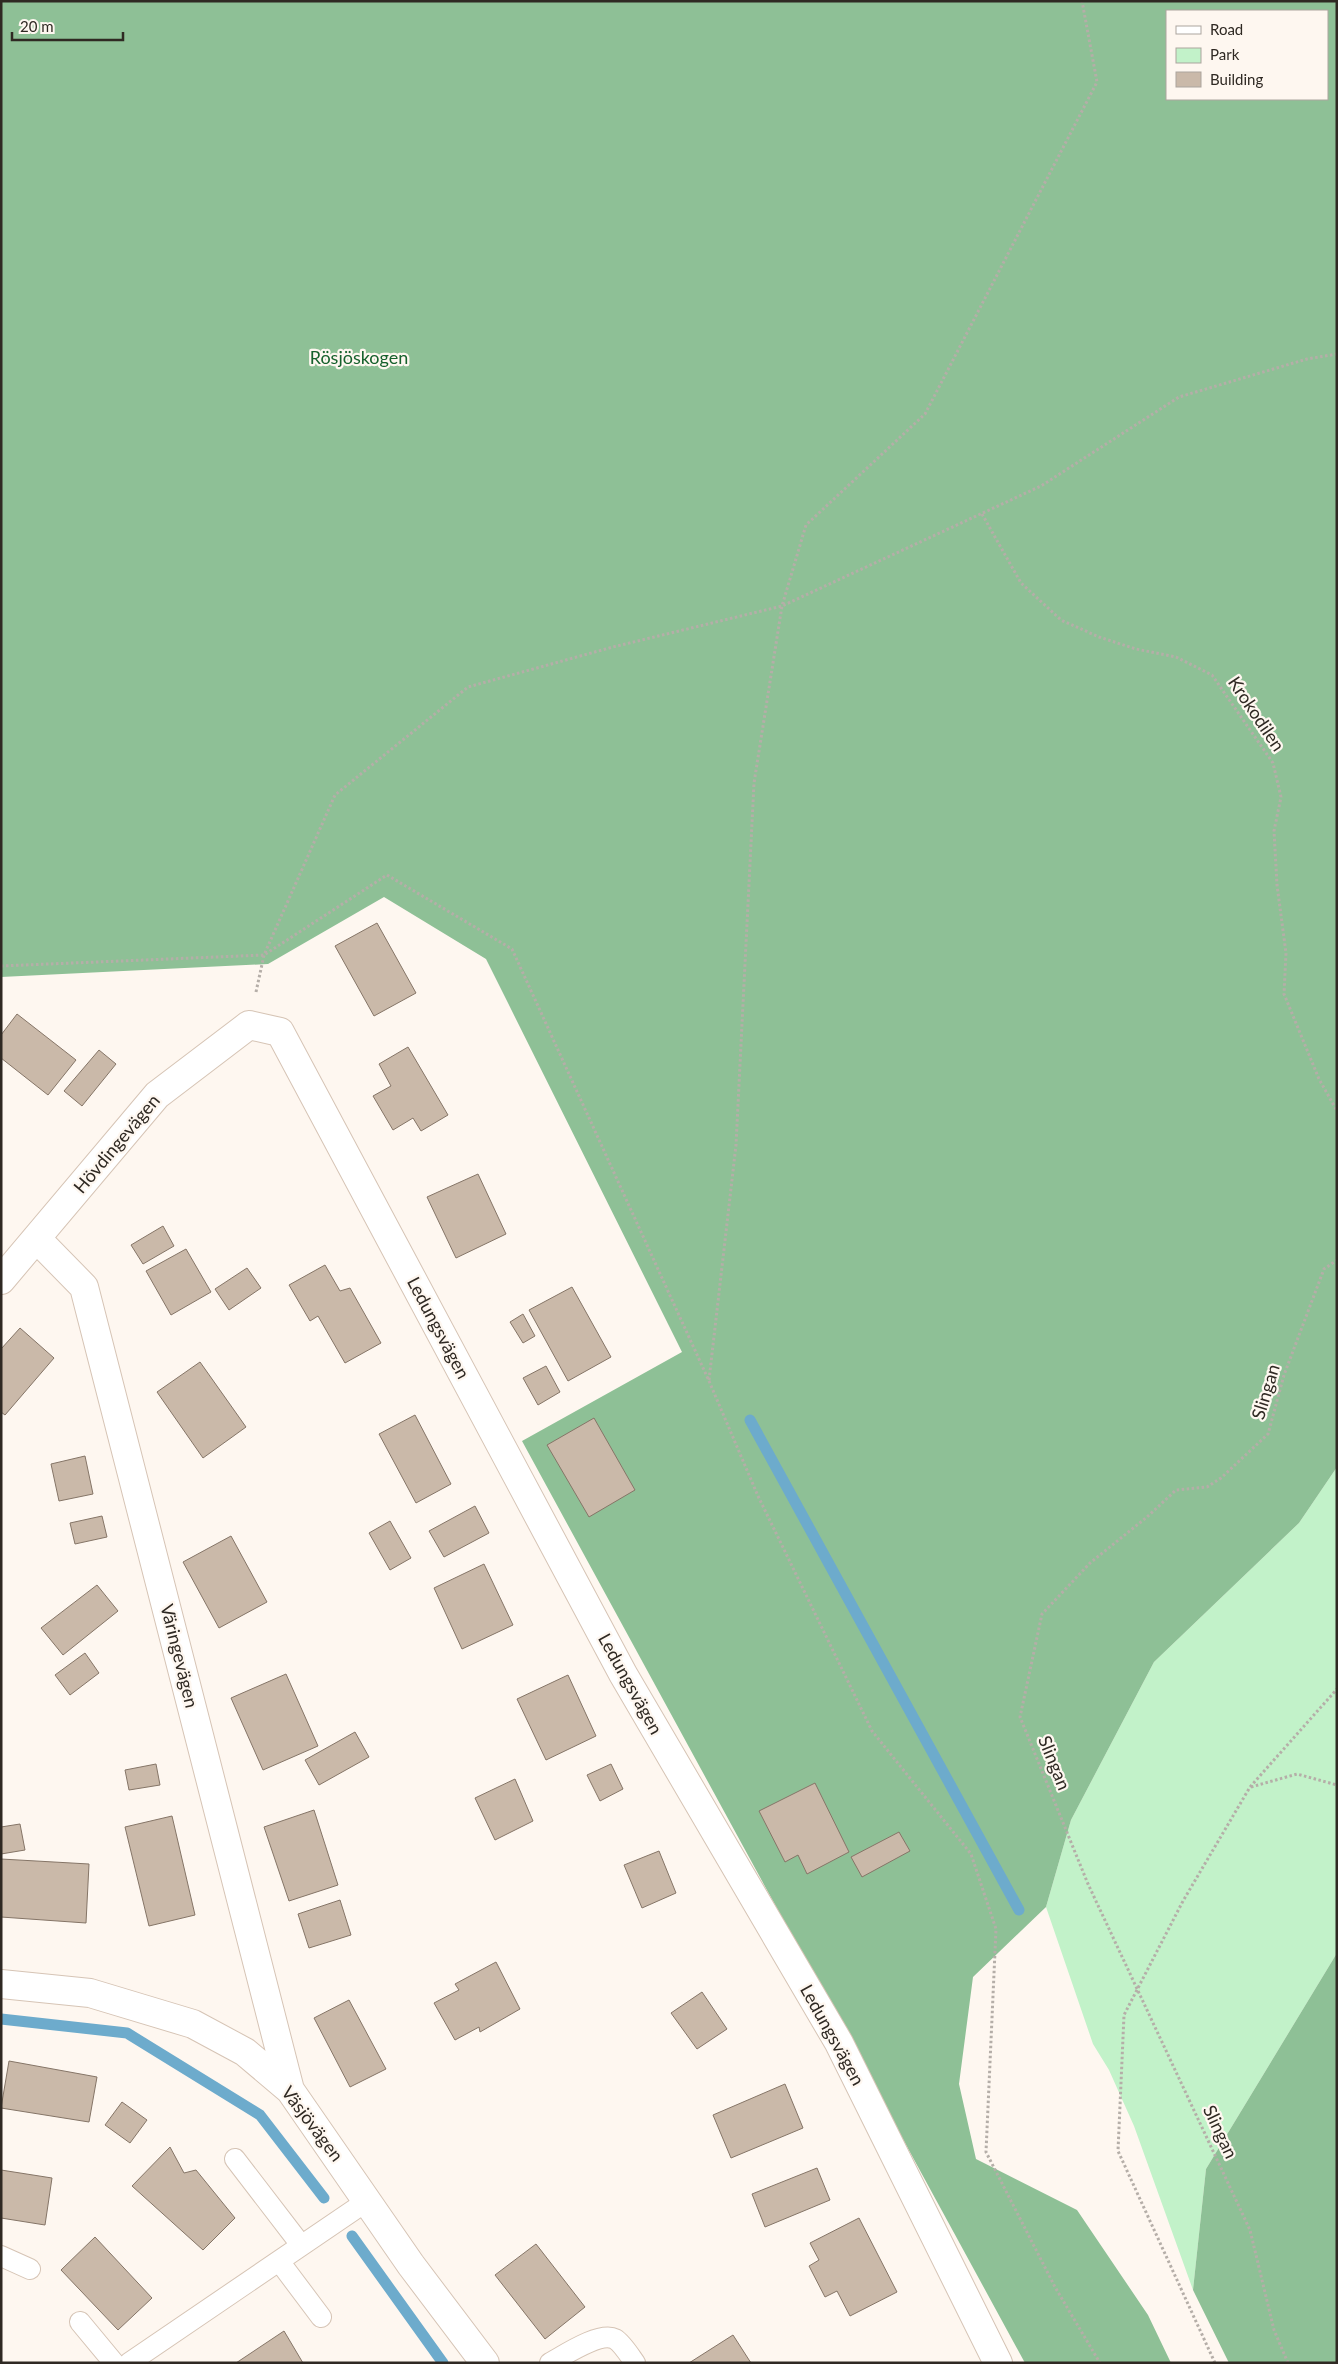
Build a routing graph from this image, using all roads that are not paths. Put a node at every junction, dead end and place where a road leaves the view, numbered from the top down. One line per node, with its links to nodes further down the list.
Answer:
1 (249, 1025): 2 (street, Hövdingevägen); 19 (street, Ledungsvägen)
2 (37, 1240): 3 (street, Hövdingevägen); 5 (street, Väringevägen)
3 (1, 1280)
4 (1, 1984): 5 (street, Väsjövägen)
5 (290, 2090): 7 (street, Väsjövägen)
6 (235, 2159): 8 (lane)
7 (367, 2201): 8 (lane); 16 (street, Väsjövägen)
8 (302, 2245): 10 (lane)
9 (1, 2256): 11 (lane)
10 (279, 2260): 12 (lane); 15 (lane)
11 (30, 2269)
12 (321, 2317)
13 (80, 2322): 14 (lane)
14 (114, 2363)
15 (129, 2363)
16 (485, 2363)
17 (550, 2363): 18 (lane)
18 (635, 2363)
19 (998, 2363)

